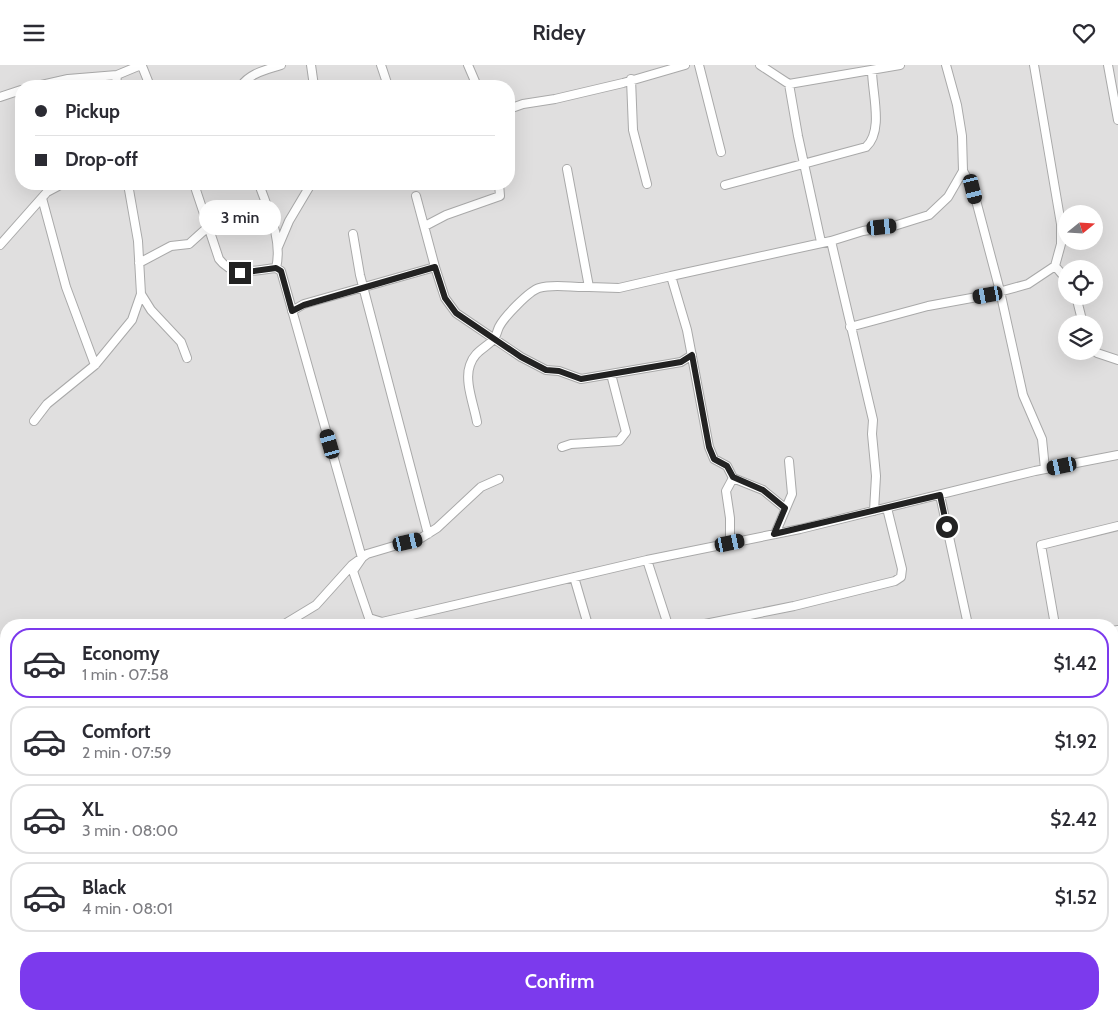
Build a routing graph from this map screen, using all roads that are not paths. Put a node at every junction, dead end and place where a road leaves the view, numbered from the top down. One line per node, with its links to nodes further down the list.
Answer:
1 (281, 65): 19 (street)
2 (311, 65): 20 (street)
3 (382, 65): 21 (street)
4 (468, 65): 22 (street)
5 (685, 65): 15 (street)
6 (699, 65): 28 (street)
7 (760, 65): 23 (street)
8 (900, 65): 13 (street)
9 (946, 65): 31 (street)
10 (1034, 65): 50 (street)
11 (1108, 65): 27 (street)
12 (141, 66): 14 (street); 18 (street)
13 (872, 70): 23 (street); 29 (street)
14 (117, 75): 16 (street); 17 (street)
15 (631, 79): 26 (street); 32 (street)
16 (64, 80)
17 (117, 80)
18 (147, 80)
19 (246, 80)
20 (313, 80)
21 (386, 80)
22 (474, 80)
23 (789, 84): 29 (street)
24 (15, 92): 25 (street)
25 (0, 97)
26 (515, 107)
27 (1118, 120)
28 (721, 152)
29 (805, 162): 33 (street); 46 (street)
30 (567, 169): 56 (street)
31 (963, 171): 45 (street); 57 (street)
32 (647, 185)
33 (725, 185)
34 (51, 190): 41 (street)
35 (129, 190): 49 (street)
36 (196, 190): 42 (street)
37 (262, 190): 48 (street)
38 (306, 190): 48 (street)
39 (500, 190): 43 (street)
40 (416, 195): 43 (street)
41 (42, 198): 47 (street); 66 (street)
42 (209, 226): 49 (street); 52 (street)
43 (425, 226): 51 (street)
44 (353, 234): 55 (street)
45 (831, 241): 46 (street); 60 (street)
46 (821, 243): 54 (street)
47 (0, 245)
48 (278, 247): 52 (street)
49 (139, 263): 58 (street)
50 (1055, 266): 53 (street); 57 (street)
51 (435, 267): 55 (street); 61 (street)
52 (276, 268): 59 (street)
53 (1058, 270)
54 (671, 276): 56 (street); 63 (street)
55 (364, 287): 59 (street); 81 (street)
56 (589, 287): 61 (street)
57 (1000, 291): 60 (street); 73 (street)
58 (141, 294): 64 (street); 66 (street)
59 (292, 311): 84 (street)
60 (850, 327): 79 (street)
61 (494, 340): 67 (street); 69 (street)
62 (1103, 354): 65 (street)
63 (692, 355): 67 (street); 74 (street)
64 (187, 359)
65 (1118, 360)
66 (95, 365): 68 (street)
67 (611, 374): 70 (street)
68 (34, 421)
69 (477, 421)
70 (562, 447)
71 (1118, 455): 73 (street)
72 (789, 461): 77 (street)
73 (1045, 469): 76 (street)
74 (733, 477): 77 (street); 83 (street)
75 (499, 479): 81 (street)
76 (940, 495): 78 (street); 93 (street)
77 (785, 508): 82 (street)
78 (887, 508): 79 (street); 92 (street)
79 (874, 511): 82 (street)
80 (1118, 526): 94 (street)
81 (428, 534): 84 (street)
82 (774, 534): 83 (street)
83 (730, 543): 85 (street)
84 (362, 558): 87 (street); 88 (street)
85 (648, 560): 86 (street); 91 (street)
86 (574, 577): 89 (street); 90 (street)
87 (293, 619)
88 (373, 619)
89 (395, 619)
90 (586, 619)
91 (666, 619)
92 (730, 619)
93 (967, 619)
94 (1054, 619)

